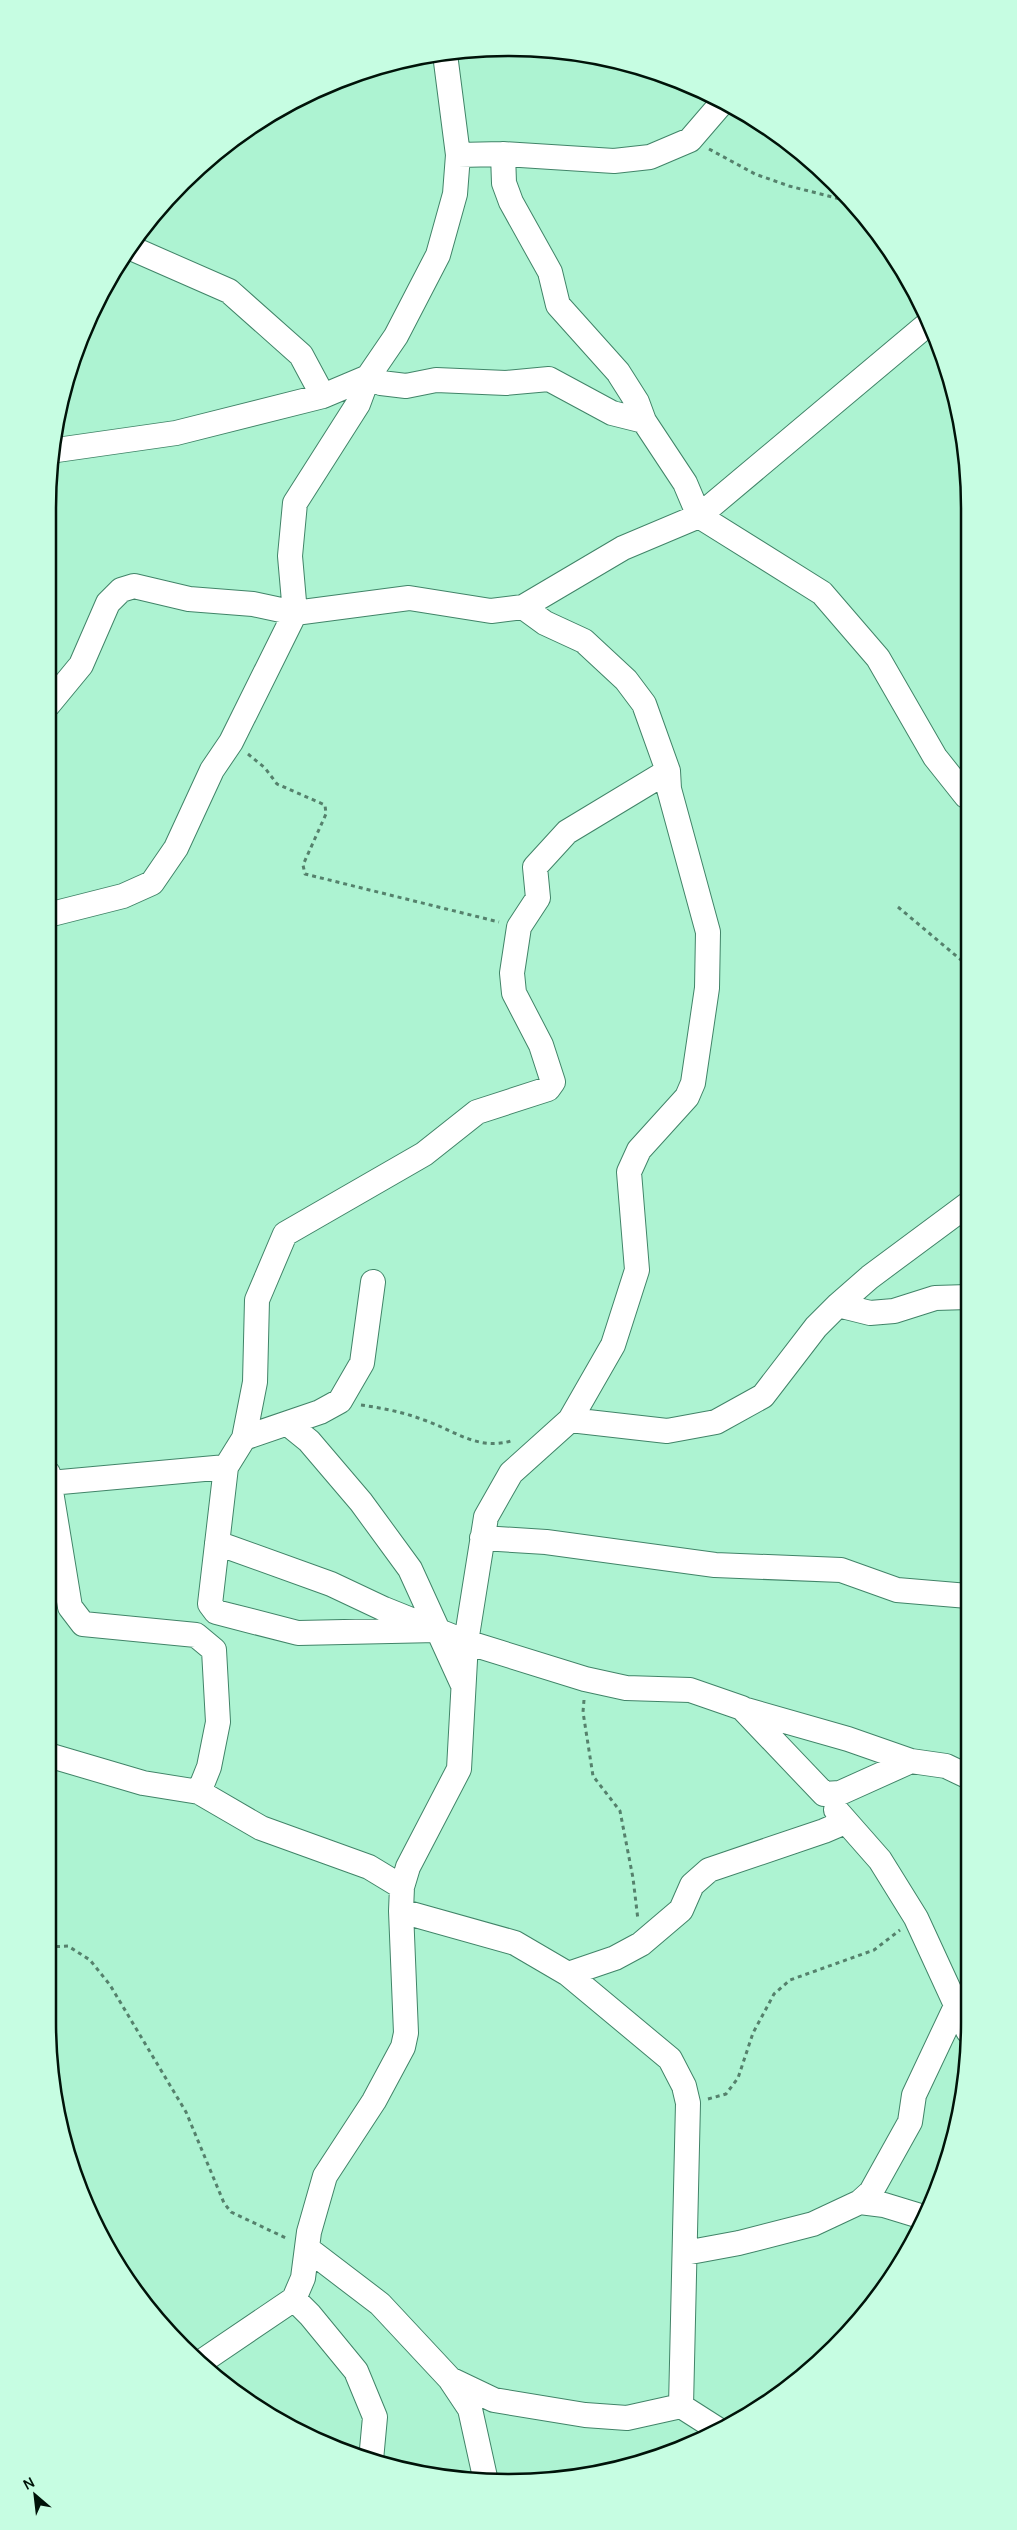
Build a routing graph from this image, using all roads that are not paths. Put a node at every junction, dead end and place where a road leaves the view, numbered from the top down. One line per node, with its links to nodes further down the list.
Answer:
1 (445, 61): 4 (street)
2 (718, 108): 3 (street)
3 (503, 154): 4 (street); 9 (street)
4 (458, 155): 7 (street)
5 (137, 251): 8 (street)
6 (923, 328): 11 (street)
7 (368, 376): 8 (street); 9 (street); 13 (street)
8 (323, 396): 10 (street)
9 (644, 421): 11 (street)
10 (60, 450)
11 (699, 516): 12 (street); 16 (street)
12 (523, 606): 13 (street); 15 (street)
13 (295, 613): 14 (street); 17 (street)
14 (56, 696)
15 (668, 771): 22 (street); 24 (street)
16 (961, 790)
17 (56, 913)
18 (961, 1210): 21 (street)
19 (372, 1282): 23 (street)
20 (961, 1297): 21 (street)
21 (838, 1305): 22 (street)
22 (570, 1420): 27 (street)
23 (288, 1424): 24 (street); 31 (street)
24 (244, 1438): 25 (street)
25 (226, 1467): 26 (street); 28 (street)
26 (56, 1478)
27 (482, 1538): 30 (street); 32 (street)
28 (217, 1543): 31 (street); 31 (street)
29 (56, 1553): 38 (street)
30 (961, 1595)
31 (437, 1630): 32 (street); 33 (street)
32 (466, 1642): 33 (street); 34 (street)
33 (465, 1687): 41 (street)
34 (742, 1708): 36 (street); 39 (street)
35 (56, 1757): 38 (street)
36 (911, 1761): 37 (street); 39 (street)
37 (961, 1773)
38 (199, 1792): 41 (street)
39 (824, 1794): 40 (street)
40 (845, 1822): 43 (street); 44 (street)
41 (402, 1887): 42 (street)
42 (401, 1911): 43 (street); 48 (street)
43 (568, 1974): 49 (street)
44 (956, 2006): 45 (street); 46 (street)
45 (961, 2016)
46 (860, 2202): 47 (street); 49 (street)
47 (917, 2215)
48 (308, 2249): 50 (street); 52 (street)
49 (685, 2253): 53 (street)
50 (294, 2299): 51 (street); 55 (street)
51 (206, 2358)
52 (450, 2379): 53 (street); 56 (street)
53 (681, 2406): 54 (street)
54 (712, 2426)
55 (371, 2452)
56 (484, 2473)

